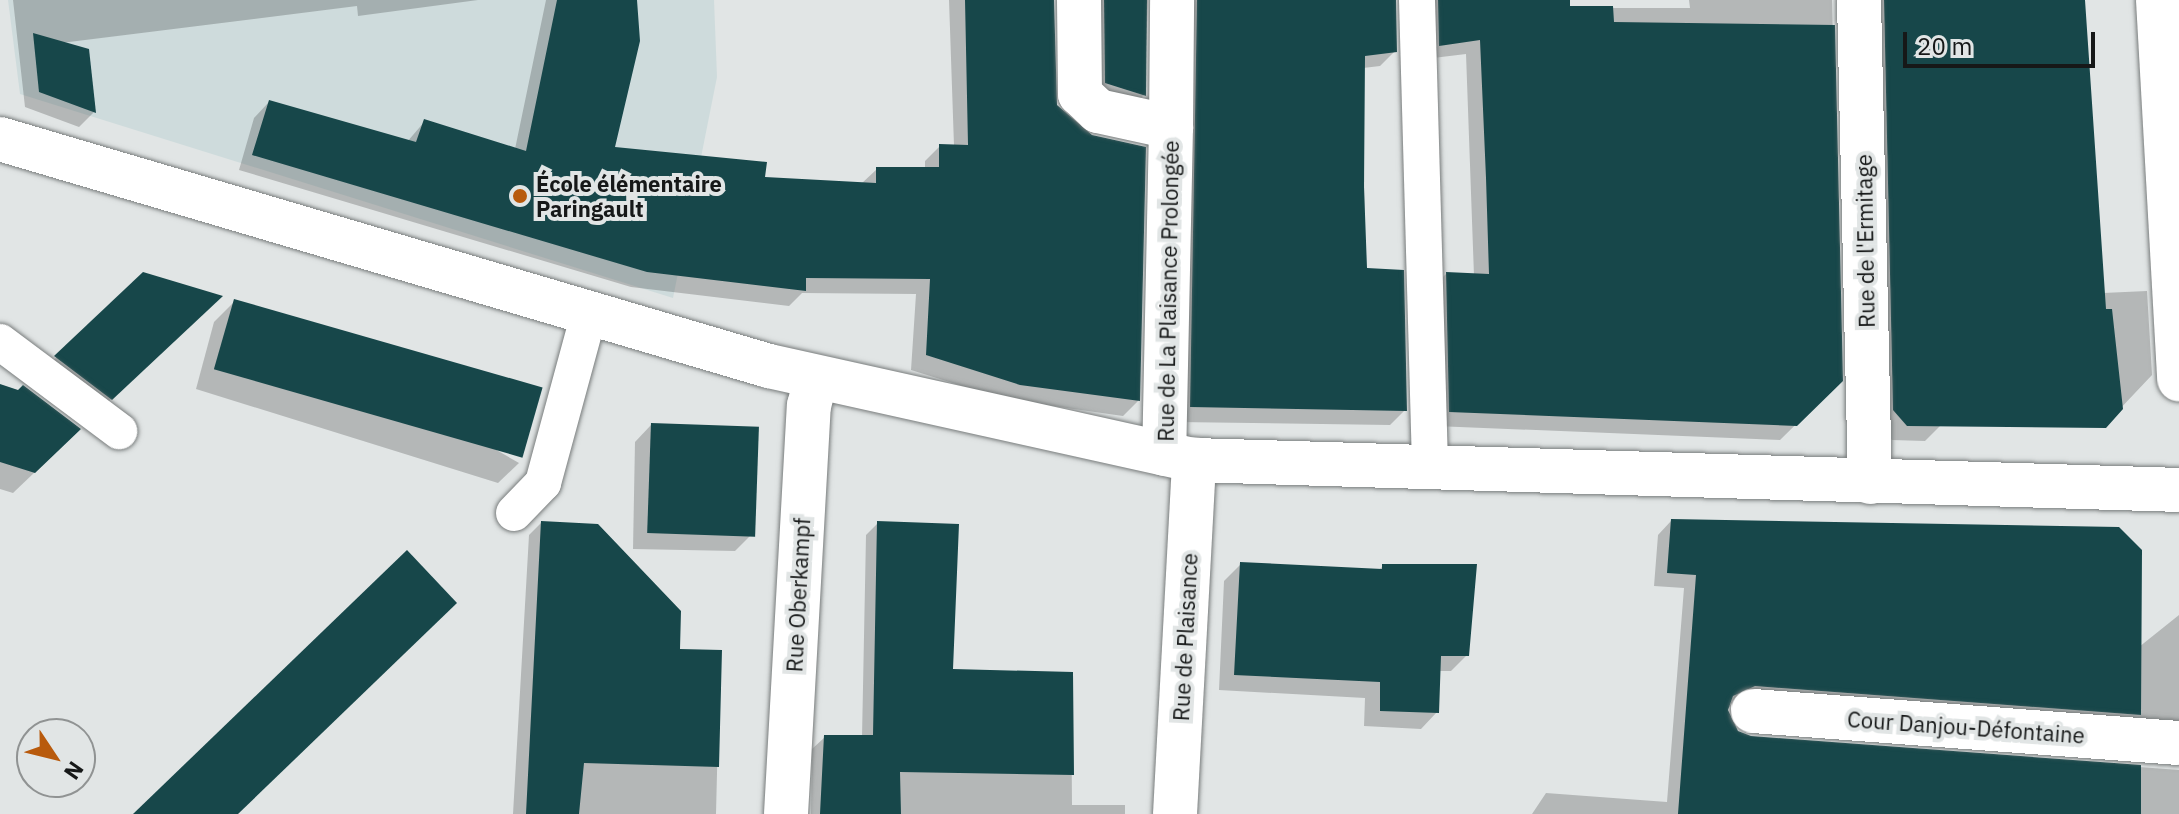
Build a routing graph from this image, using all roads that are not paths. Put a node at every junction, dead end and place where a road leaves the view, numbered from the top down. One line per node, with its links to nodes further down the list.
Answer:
1 (1079, 0): 6 (street, Rue de La Plaisance Prolongée)
2 (1172, 0): 6 (street, Rue de La Plaisance Prolongée)
3 (1417, 0): 14 (lane)
4 (1859, 0): 15 (street, Rue de l'Ermitage)
5 (2158, 0): 11 (street)
6 (1171, 127): 13 (street, Rue de La Plaisance Prolongée)
7 (0, 139): 8 (street)
8 (589, 314): 10 (street); 17 (lane)
9 (0, 342): 12 (lane)
10 (816, 378): 13 (street); 20 (street, Rue Oberkampf)
11 (2179, 379)
12 (119, 431)
13 (1179, 457): 14 (street); 21 (street, Rue de Plaisance)
14 (1430, 467): 15 (street)
15 (1870, 482): 16 (street)
16 (2179, 490)
17 (514, 513)
18 (1753, 711): 19 (street, Cour Danjou-Défontaine)
19 (2179, 743)
20 (786, 814)
21 (1175, 814)

